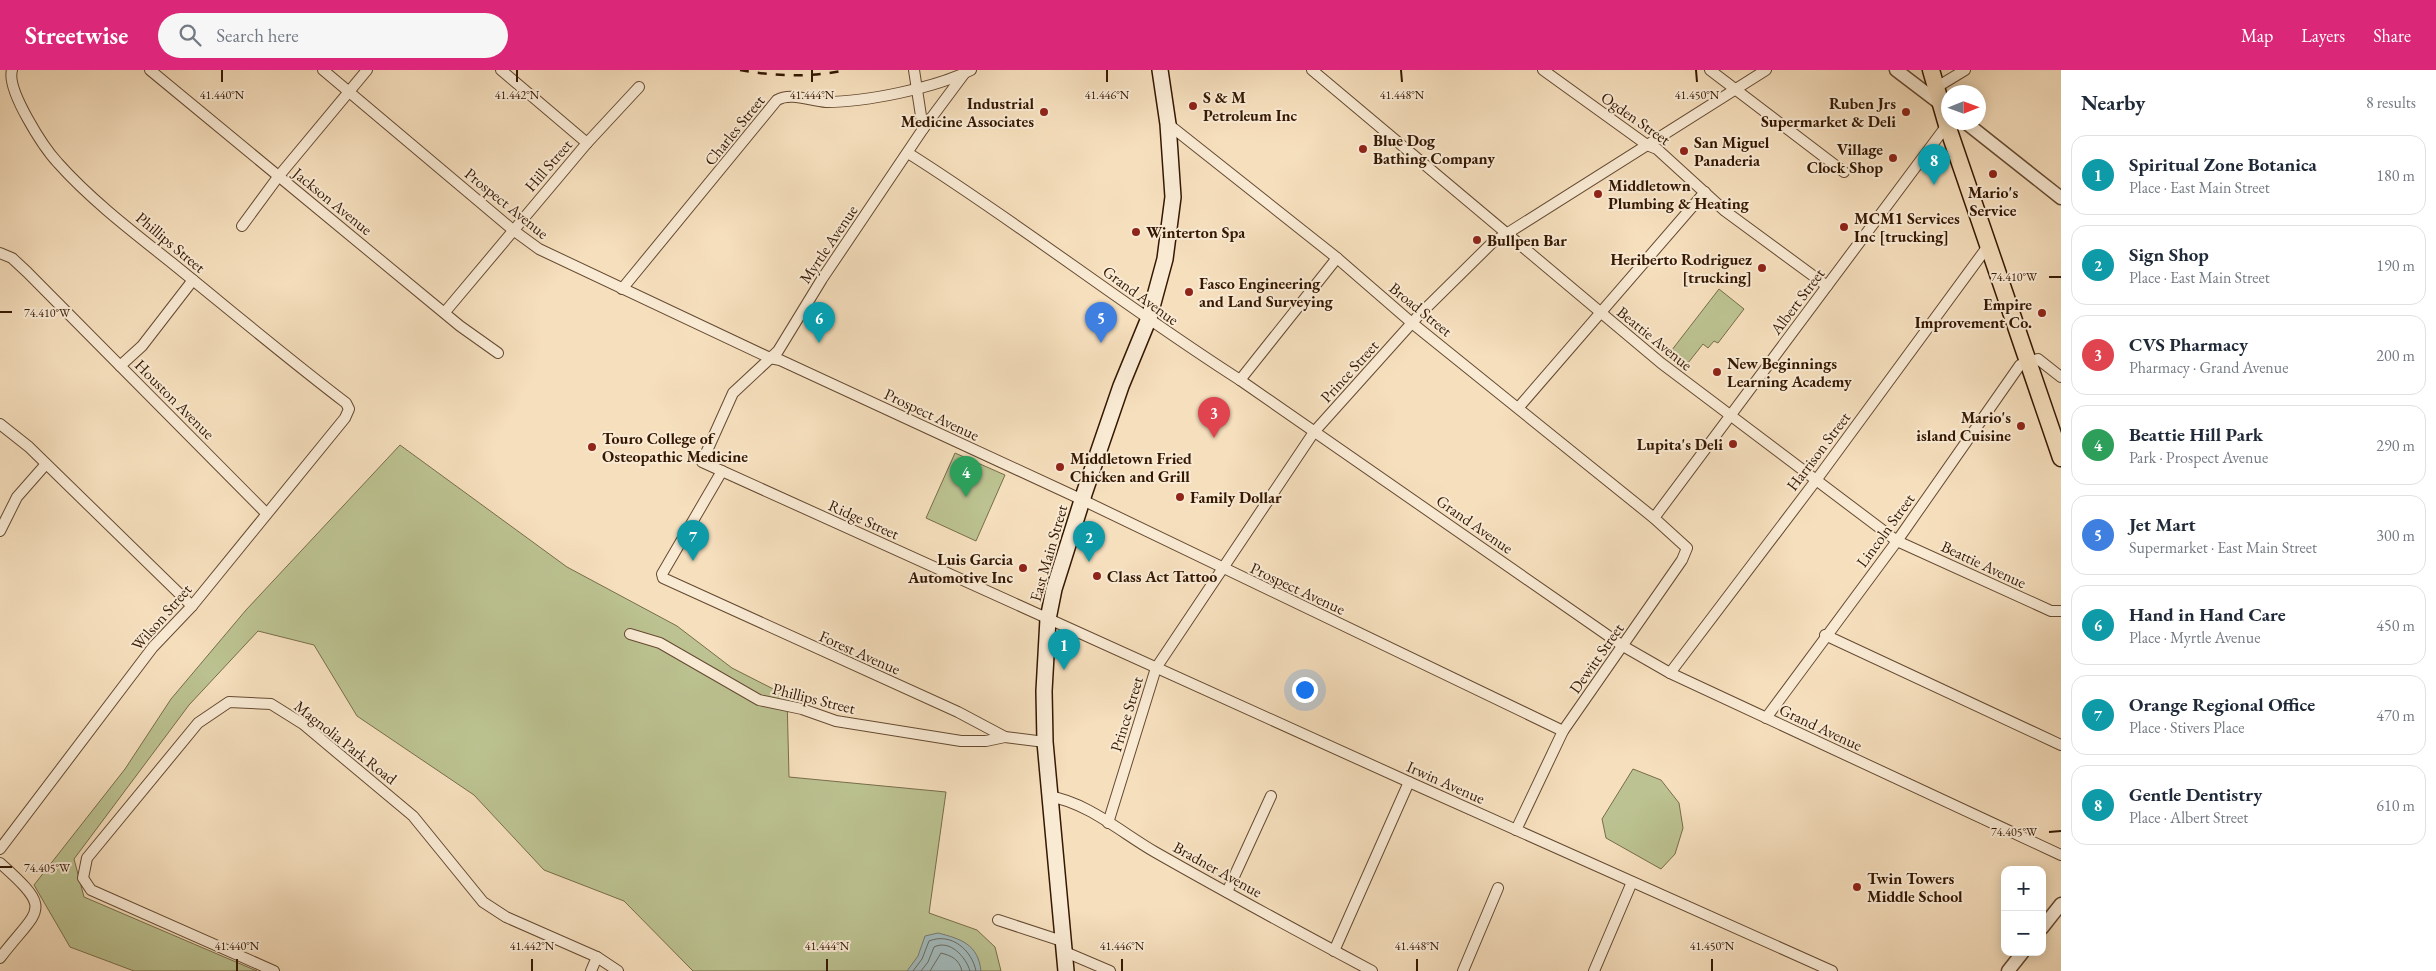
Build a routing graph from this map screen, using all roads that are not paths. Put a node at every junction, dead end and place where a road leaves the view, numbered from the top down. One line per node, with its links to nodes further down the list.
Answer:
1 (12, 70): 41 (street, Phillips Street)
2 (150, 70): 32 (street, Jackson Avenue)
3 (323, 70): 20 (street, Prospect Avenue)
4 (367, 70): 20 (street)
5 (501, 70): 28 (street)
6 (914, 70): 17 (street)
7 (1160, 70): 24 (main road, East Main Street)
8 (1312, 70): 37 (street, Beattie Avenue)
9 (1544, 70): 29 (street, Ogden Street)
10 (1710, 70): 19 (street)
11 (1766, 70): 19 (street, Prince Street)
12 (1896, 70): 22 (street)
13 (1931, 70): 18 (main road)
14 (1965, 70): 18 (street)
15 (968, 72): 17 (street, Charles Street); 25 (street, Myrtle Avenue)
16 (639, 87): 28 (street, Hill Street)
17 (918, 87): 25 (street); 43 (street, Charles Street)
18 (1937, 87): 21 (main road)
19 (1737, 88): 29 (street, Prince Street); 31 (street)
20 (349, 91): 32 (street); 36 (street, Prospect Avenue)
21 (1941, 99)
22 (1941, 109)
23 (1941, 120): 42 (street, Albert Street)
24 (1168, 124): 40 (street, Broad Street); 46 (main road, East Main Street)
25 (923, 130): 30 (street, Myrtle Avenue)
26 (1951, 130): 38 (main road)
27 (1975, 130): 34 (street)
28 (587, 143): 36 (street, Hill Street)
29 (1647, 145): 33 (street, Ogden Street); 37 (street, Prince Street)
30 (908, 154): 46 (street, Grand Avenue); 49 (street, Myrtle Avenue)
31 (1844, 172)
32 (278, 177): 35 (street); 44 (street, Jackson Avenue)
33 (1705, 192): 42 (street, Ogden Street); 45 (street)
34 (2061, 198)
35 (242, 226)
36 (513, 230): 43 (street, Prospect Avenue); 44 (street, Hill Street)
37 (1506, 233): 45 (street, Beattie Avenue); 47 (street, Prince Street)
38 (1988, 246): 50 (main road); 62 (street, Harrison Street)
39 (0, 253): 51 (street)
40 (1337, 258): 47 (street, Broad Street); 53 (street)
41 (193, 280): 51 (street, Houston Avenue); 55 (street, Phillips Street)
42 (1827, 286): 56 (street, Albert Street)
43 (622, 289): 49 (street, Prospect Avenue)
44 (445, 312): 48 (street, Jackson Avenue)
45 (1601, 312): 54 (street); 56 (street, Beattie Avenue)
46 (1149, 318): 53 (street, Grand Avenue); 63 (main road, East Main Street)
47 (1412, 323): 54 (street, Broad Street); 58 (street, Prince Street)
48 (498, 353)
49 (770, 358): 61 (street, Myrtle Avenue); 63 (street, Prospect Avenue)
50 (2027, 362): 52 (street); 59 (main road); 67 (street, Lincoln Street)
51 (120, 366): 64 (street, Houston Avenue)
52 (2061, 378)
53 (1240, 380): 58 (street, Grand Avenue)
54 (1519, 407): 65 (street, Broad Street)
55 (349, 409): 64 (street, Wilson Street)
56 (1730, 416): 62 (street, Beattie Avenue); 65 (street, Albert Street)
57 (0, 424): 60 (street)
58 (1314, 432): 68 (street, Prince Street); 74 (street, Grand Avenue)
59 (2061, 458)
60 (46, 464): 66 (street); 69 (street)
61 (722, 472): 71 (street, Ridge Street); 79 (street, Forest Avenue)
62 (1817, 479): 67 (street, Beattie Avenue); 76 (street, Harrison Street)
63 (1082, 500): 68 (street, Prospect Avenue); 71 (main road, East Main Street)
64 (266, 513): 69 (street, Wilson Street)
65 (1654, 518): 74 (street, Dewitt Street)
66 (0, 531)
67 (1897, 541): 70 (street, Beattie Avenue); 73 (street, Lincoln Street)
68 (1222, 568): 75 (street, Prince Street); 78 (street, Prospect Avenue)
69 (192, 606): 87 (street, Wilson Street)
70 (2061, 611)
71 (1048, 619): 75 (street, Irwin Avenue); 80 (main road, East Main Street)
72 (630, 634): 79 (street, Phillips Street)
73 (1826, 635): 77 (street, Lincoln Street); 81 (street)
74 (1623, 646): 76 (street, Grand Avenue); 78 (street, Dewitt Street)
75 (1156, 668): 82 (street, Irwin Avenue); 85 (street, Prince Street)
76 (1670, 672): 77 (street, Grand Avenue)
77 (1766, 718): 88 (street, Grand Avenue)
78 (1563, 731): 86 (street, Dewitt Street)
79 (1006, 737): 80 (street, Forest Avenue)
80 (1045, 742): 83 (main road, East Main Street)
81 (2061, 745)
82 (1409, 782): 86 (street, Irwin Avenue); 97 (street)
83 (1048, 796): 85 (street, Bradner Avenue); 96 (main road, East Main Street)
84 (1271, 796): 92 (street)
85 (1108, 823): 92 (street, Bradner Avenue)
86 (1516, 830): 90 (street, Irwin Avenue)
87 (0, 849)
88 (2061, 855)
89 (0, 863): 100 (street)
90 (1632, 882): 108 (street); 109 (street, Irwin Avenue)
91 (1498, 888): 107 (street)
92 (1227, 892): 97 (street, Bradner Avenue)
93 (2061, 904): 95 (street)
94 (998, 920): 96 (street)
95 (2046, 923)
96 (1063, 946): 104 (main road, East Main Street); 105 (street)
97 (1334, 951): 106 (street, Bradner Avenue)
98 (2020, 956): 110 (street)
99 (597, 957): 101 (street, Magnolia Park Road); 102 (street); 103 (street, Magnolia Park Road)
100 (0, 958)
101 (274, 971)
102 (591, 971)
103 (618, 971)
104 (1066, 971)
105 (1110, 971)
106 (1372, 971)
107 (1463, 971)
108 (1594, 971)
109 (1832, 971)
110 (2008, 971)

